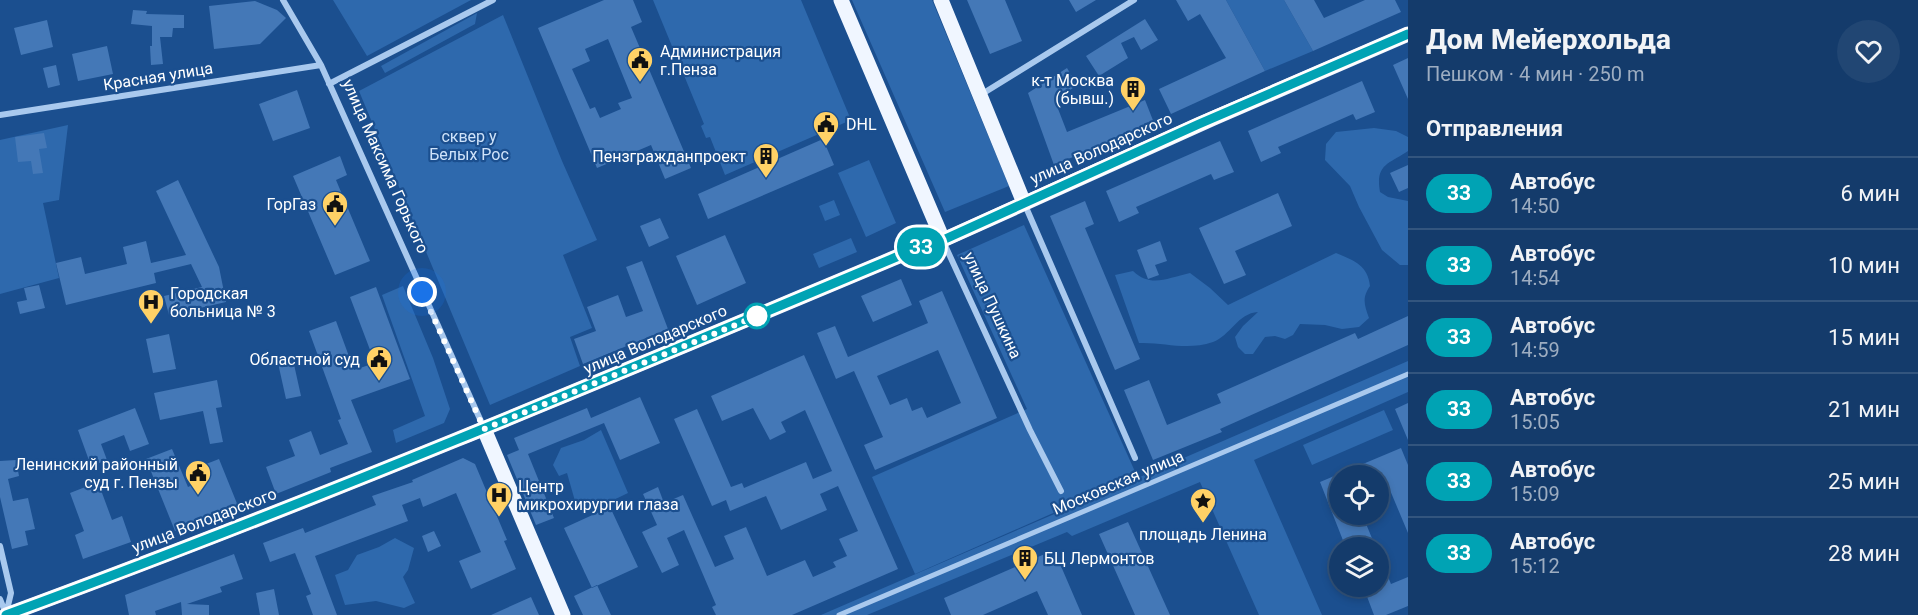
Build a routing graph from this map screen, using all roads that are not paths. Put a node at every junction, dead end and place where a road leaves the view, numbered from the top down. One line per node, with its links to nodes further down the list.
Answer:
1 (283, 0): 7 (street, улица Максима Горького)
2 (493, 0): 8 (street)
3 (841, 0): 12 (main road, улица Пушкина)
4 (941, 0): 9 (main road)
5 (1134, 0): 9 (street)
6 (1408, 34): 11 (main road, улица Володарского)
7 (321, 65): 8 (street, улица Максима Горького); 10 (street, Красная улица)
8 (329, 84): 14 (street, улица Максима Горького)
9 (981, 95): 11 (main road)
10 (0, 115)
11 (1024, 203): 12 (main road, улица Володарского); 15 (street)
12 (943, 240): 14 (main road, улица Володарского); 16 (street, улица Пушкина)
13 (1408, 374): 21 (street, Московская улица)
14 (484, 429): 19 (main road, улица Володарского); 20 (main road, улица Максима Горького)
15 (1135, 458)
16 (1060, 491)
17 (0, 546): 19 (street)
18 (0, 599): 19 (street)
19 (6, 615)
20 (563, 615)
21 (839, 615)

